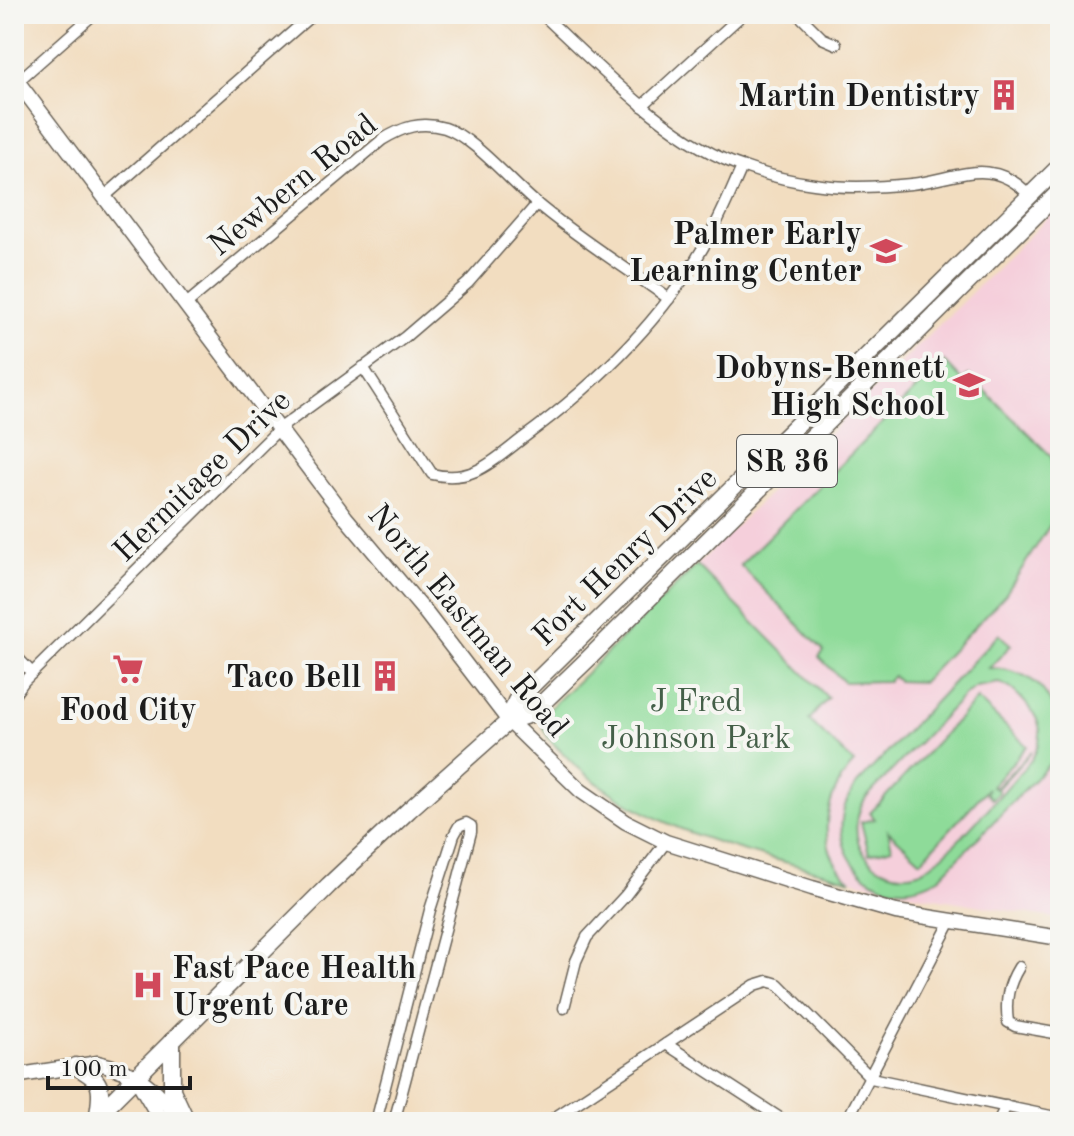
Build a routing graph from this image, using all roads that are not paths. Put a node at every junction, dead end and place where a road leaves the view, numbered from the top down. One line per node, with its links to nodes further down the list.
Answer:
1 (94, 14): 7 (street)
2 (313, 14): 13 (street)
3 (542, 14): 8 (street)
4 (743, 14): 8 (street)
5 (798, 14): 6 (street)
6 (836, 44)
7 (16, 79): 13 (main road, North Eastman Road)
8 (642, 106): 10 (street)
9 (1060, 166): 12 (main road, Fort Henry Drive / SR 36)
10 (742, 167): 12 (street); 15 (street)
11 (1060, 191): 22 (main road, Fort Henry Drive / SR 36)
12 (1030, 196): 22 (main road, Fort Henry Drive / SR 36)
13 (104, 197): 16 (main road, North Eastman Road)
14 (537, 204): 15 (street, Newbern Road); 16 (street, Newbern Road); 17 (street, Hermitage Drive)
15 (669, 299): 17 (street)
16 (185, 305): 18 (main road, North Eastman Road)
17 (363, 367): 18 (street, Hermitage Drive)
18 (279, 429): 20 (street, Hermitage Drive); 22 (main road, North Eastman Road)
19 (14, 654): 20 (street)
20 (32, 673): 21 (street, Hermitage Drive)
21 (14, 695)
22 (509, 721): 23 (main road, North Eastman Road); 31 (main road, Fort Henry Drive / SR 36)
23 (666, 842): 24 (main road, North Eastman Road); 29 (street)
24 (951, 921): 25 (main road, North Eastman Road); 36 (street)
25 (1060, 938)
26 (419, 955): 27 (street); 27 (street); 43 (street)
27 (438, 959): 44 (street)
28 (1019, 967): 30 (street)
29 (564, 1008)
30 (1060, 1034)
31 (172, 1041): 35 (main road, Fort Henry Drive / SR 36); 42 (main road)
32 (666, 1044): 36 (street); 45 (street); 46 (street)
33 (75, 1066): 34 (main road); 35 (main road); 38 (main road)
34 (14, 1076)
35 (136, 1077): 38 (main road, Fort Henry Drive / SR 36); 40 (main road); 41 (main road)
36 (871, 1078): 37 (street); 47 (street)
37 (1006, 1106): 39 (street); 48 (street)
38 (95, 1118)
39 (1060, 1118)
40 (162, 1122)
41 (179, 1122)
42 (187, 1122)
43 (376, 1122)
44 (394, 1122)
45 (548, 1122)
46 (786, 1122)
47 (846, 1122)
48 (998, 1122)

